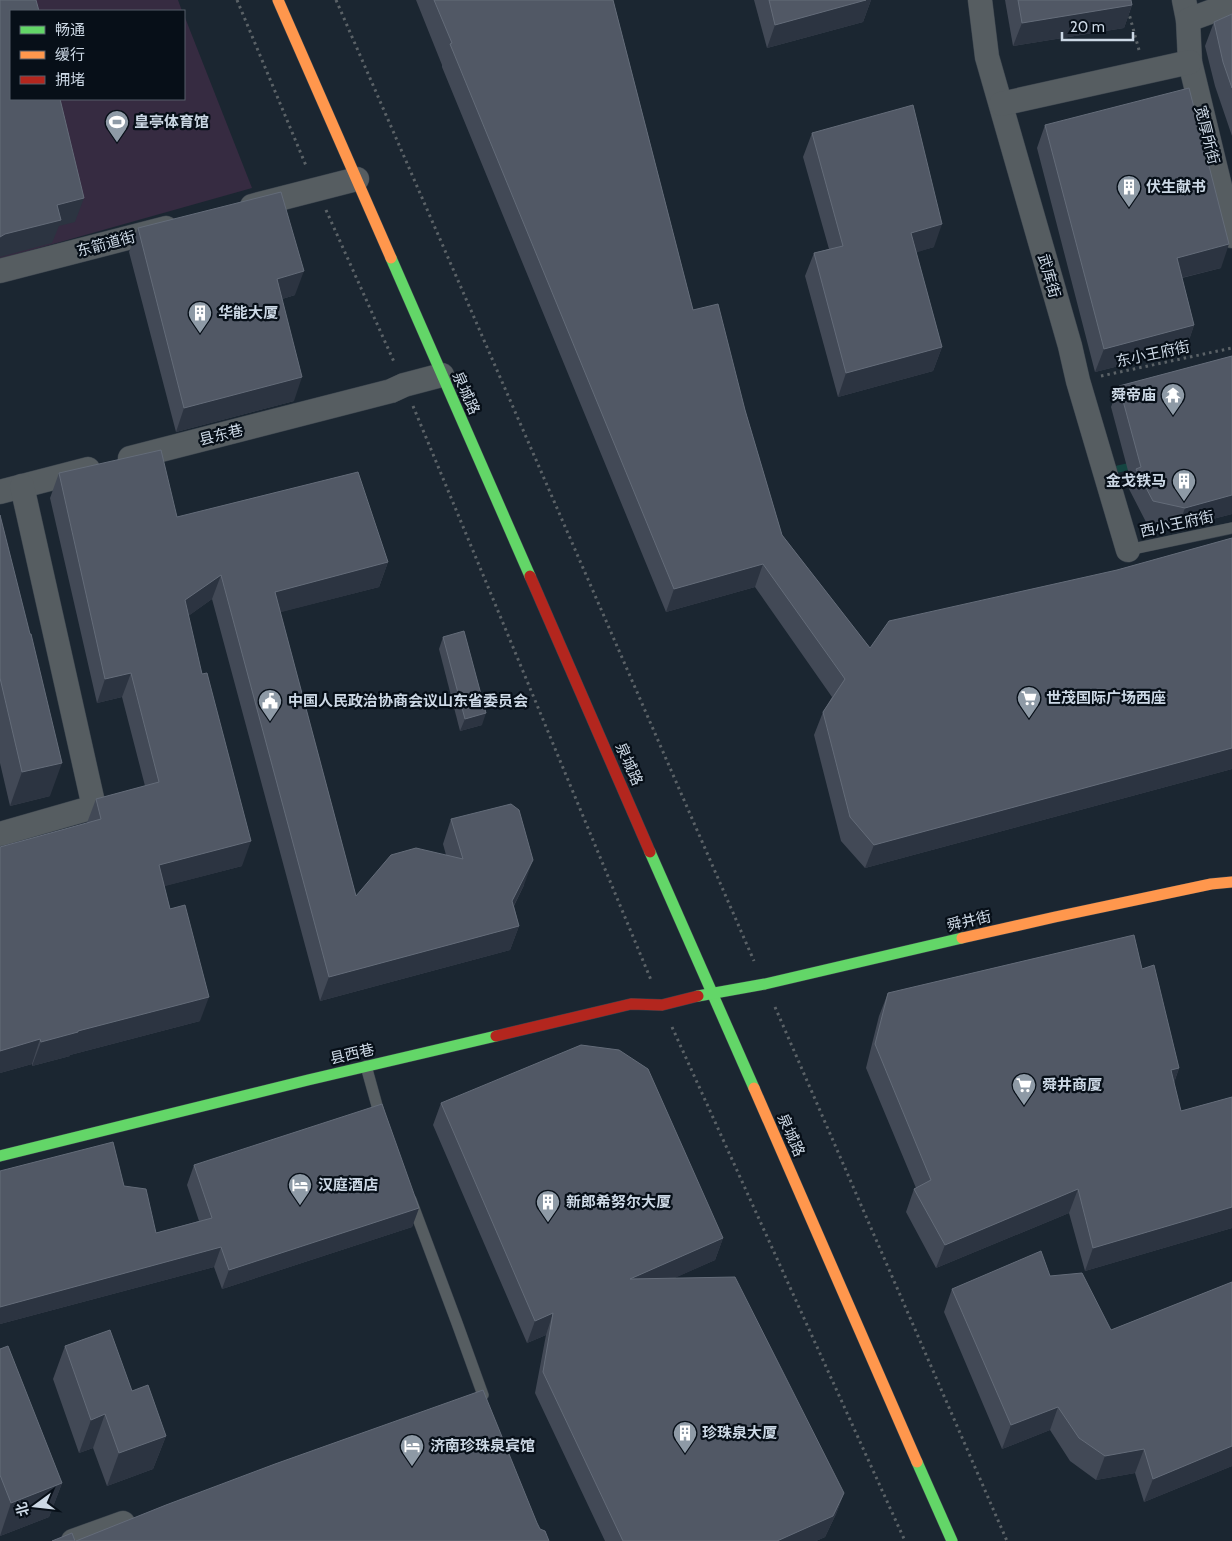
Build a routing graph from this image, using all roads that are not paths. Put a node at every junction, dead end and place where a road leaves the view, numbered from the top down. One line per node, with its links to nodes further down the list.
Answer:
1 (278, 0): 7 (main road, 泉城路)
2 (980, 0): 6 (street, 武库街)
3 (1232, 4): 4 (street)
4 (1186, 10): 5 (street, 宽厚所街)
5 (1190, 62): 6 (street); 10 (street, 宽厚所街)
6 (1001, 104): 15 (street, 武库街)
7 (357, 179): 8 (street); 12 (main road, 泉城路)
8 (227, 212)
9 (189, 222): 11 (street, 东箭道街)
10 (1232, 236)
11 (0, 271)
12 (442, 375): 13 (street, 县东巷); 18 (main road, 泉城路)
13 (11, 489): 16 (street)
14 (1232, 528): 15 (lane, 西小王府街)
15 (1128, 550)
16 (0, 834)
17 (1232, 882): 18 (main road, 舜井街)
18 (712, 992): 19 (main road, 县西巷); 26 (main road, 泉城路)
19 (366, 1066): 20 (lane); 21 (main road, 县西巷)
20 (384, 1129)
21 (0, 1156)
22 (409, 1193): 23 (lane)
23 (479, 1403)
24 (147, 1515): 25 (street)
25 (73, 1541)
26 (952, 1541)

